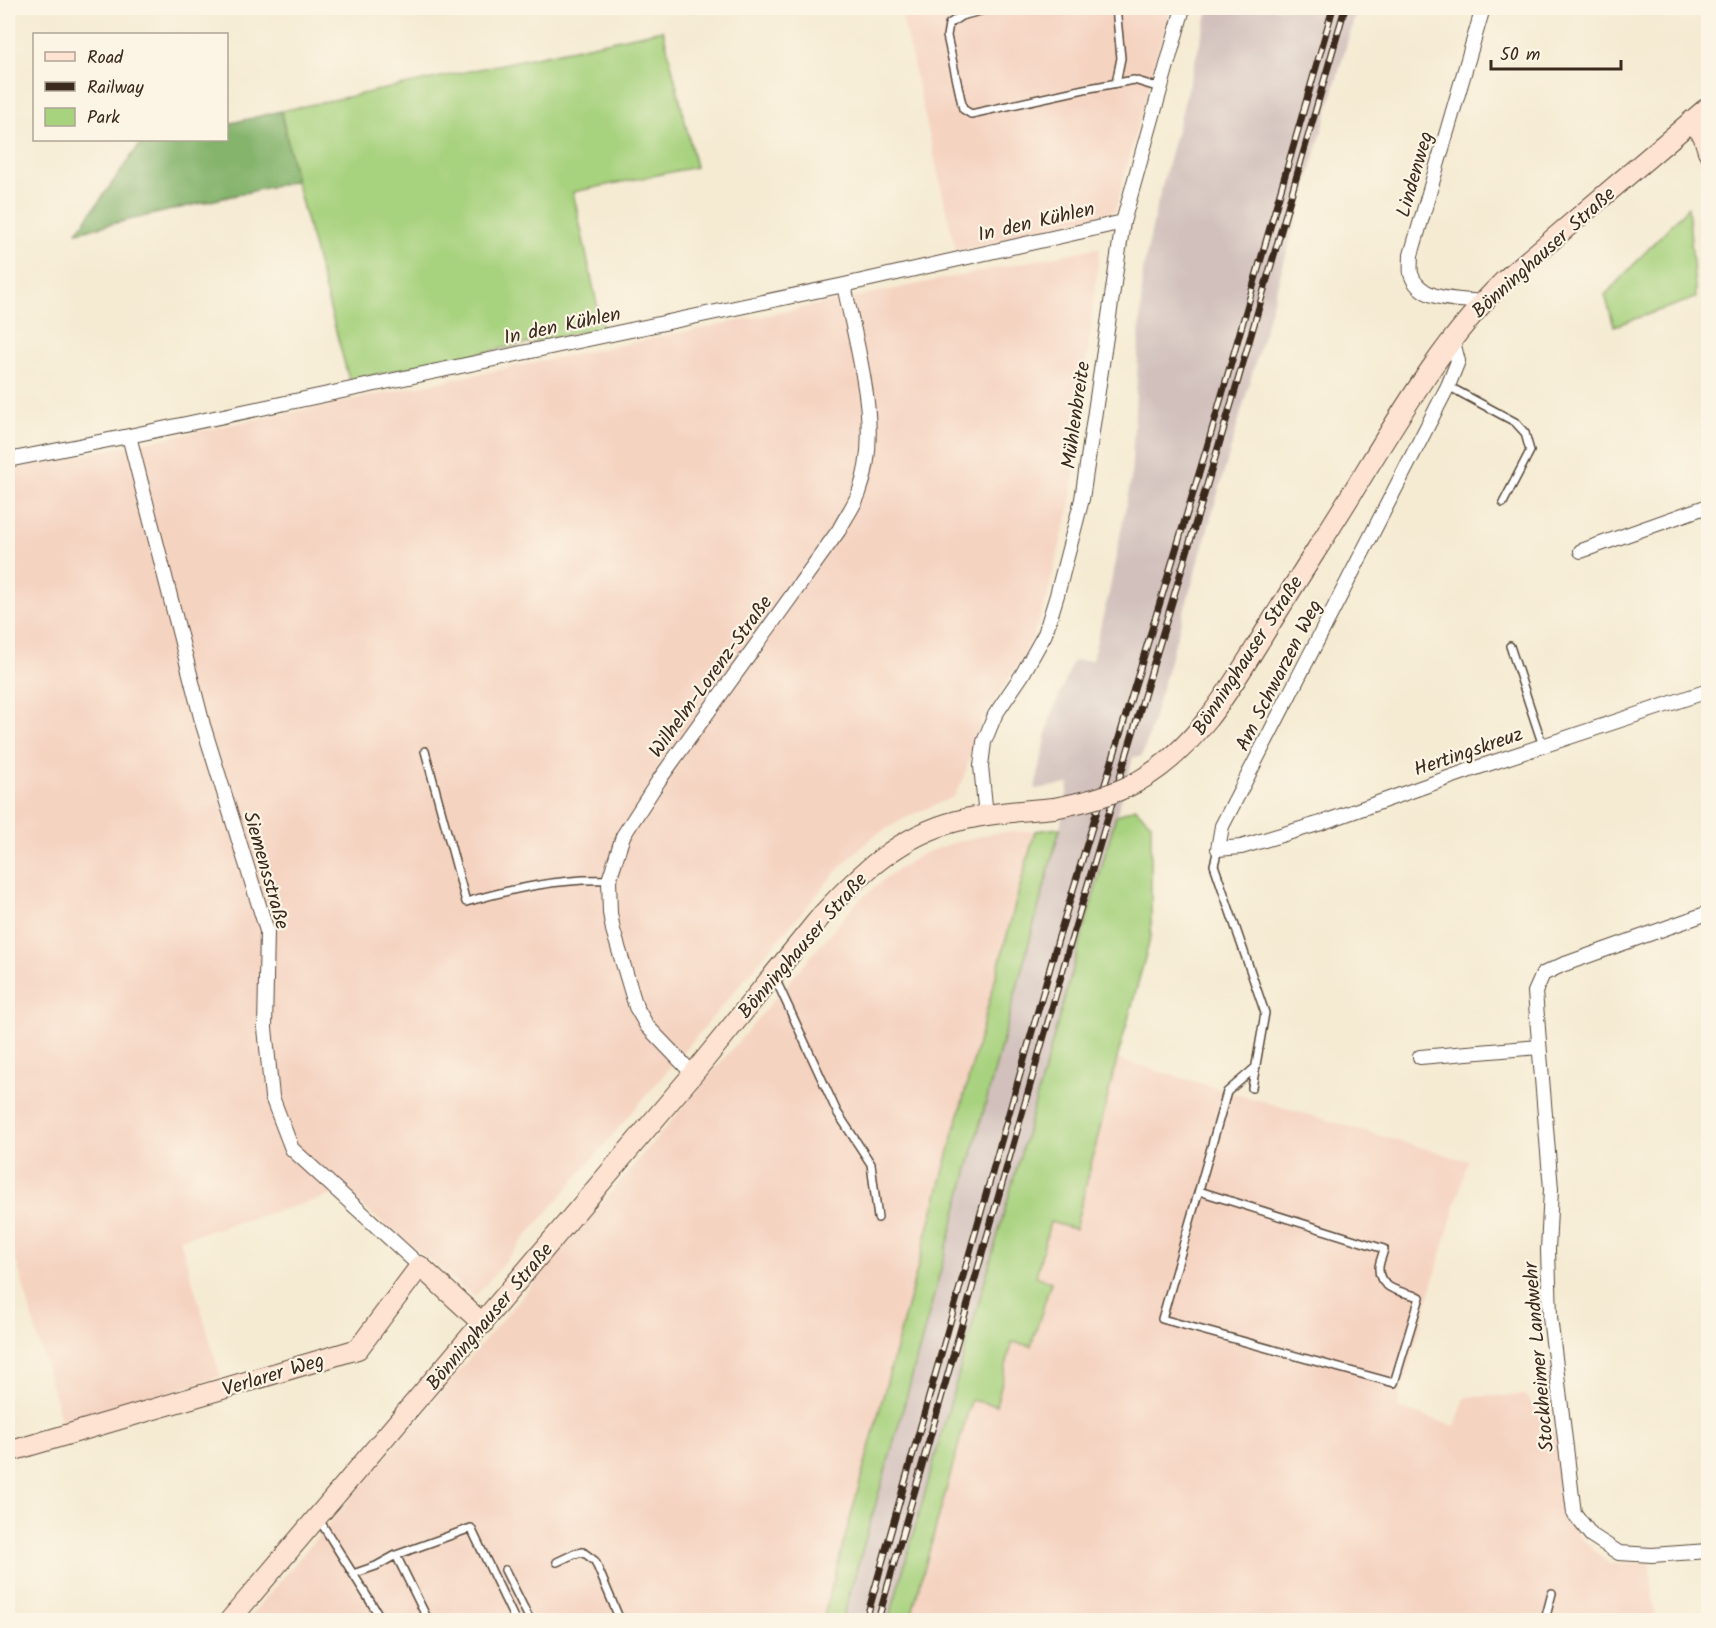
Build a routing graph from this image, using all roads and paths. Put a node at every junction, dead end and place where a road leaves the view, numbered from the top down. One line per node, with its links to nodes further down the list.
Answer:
1 (992, 8): 5 (lane)
2 (1116, 8): 5 (lane)
3 (1183, 8): 6 (street, Mühlenbreite)
4 (1484, 8): 12 (street, Lindenweg)
5 (1116, 83): 6 (lane)
6 (1160, 88): 10 (street, Mühlenbreite)
7 (1708, 107): 8 (main road, Bönninghauser Straße)
8 (1691, 121): 9 (main road); 12 (main road, Bönninghauser Straße)
9 (1708, 151)
10 (1123, 222): 11 (street, In den Kühlen); 24 (street, Mühlenbreite)
11 (844, 285): 15 (street, In den Kühlen); 26 (street, Wilhelm-Lorenz-Straße)
12 (1482, 302): 13 (main road, Bönninghauser Straße)
13 (1452, 338): 14 (street, Am Schwarzen Weg); 24 (main road, Bönninghauser Straße, bridge)
14 (1448, 386): 17 (lane); 25 (street, Am Schwarzen Weg)
15 (129, 436): 16 (street, In den Kühlen); 36 (street, Siemensstraße)
16 (8, 460)
17 (1503, 503)
18 (1708, 506): 19 (street)
19 (1581, 551)
20 (1509, 646): 22 (lane)
21 (1708, 691): 22 (street, Hertingskreuz)
22 (1543, 746): 25 (street, Hertingskreuz)
23 (425, 751): 26 (lane)
24 (986, 816): 28 (main road, Bönninghauser Straße)
25 (1218, 849): 31 (lane)
26 (609, 880): 32 (street, Wilhelm-Lorenz-Straße)
27 (1708, 913): 29 (street, Stockheimer Landwehr)
28 (774, 974): 32 (main road, Bönninghauser Straße); 35 (lane)
29 (1539, 1047): 30 (street); 40 (street, Stockheimer Landwehr)
30 (1420, 1057)
31 (1256, 1067): 33 (lane); 34 (lane)
32 (693, 1074): 37 (main road, Bönninghauser Straße)
33 (1252, 1088)
34 (1199, 1191): 34 (lane)
35 (878, 1218)
36 (420, 1266): 37 (main road); 38 (main road, Verlarer Weg)
37 (483, 1324): 39 (main road, Bönninghauser Straße)
38 (8, 1452)
39 (317, 1517): 44 (lane); 46 (main road, Bönninghauser Straße)
40 (1708, 1551)
41 (396, 1556): 44 (lane); 48 (lane); 49 (lane)
42 (557, 1562): 51 (lane)
43 (505, 1570): 50 (lane)
44 (353, 1574): 47 (lane)
45 (1552, 1593): 52 (lane)
46 (230, 1620)
47 (382, 1620)
48 (428, 1620)
49 (515, 1620)
50 (530, 1620)
51 (620, 1620)
52 (1545, 1620)

